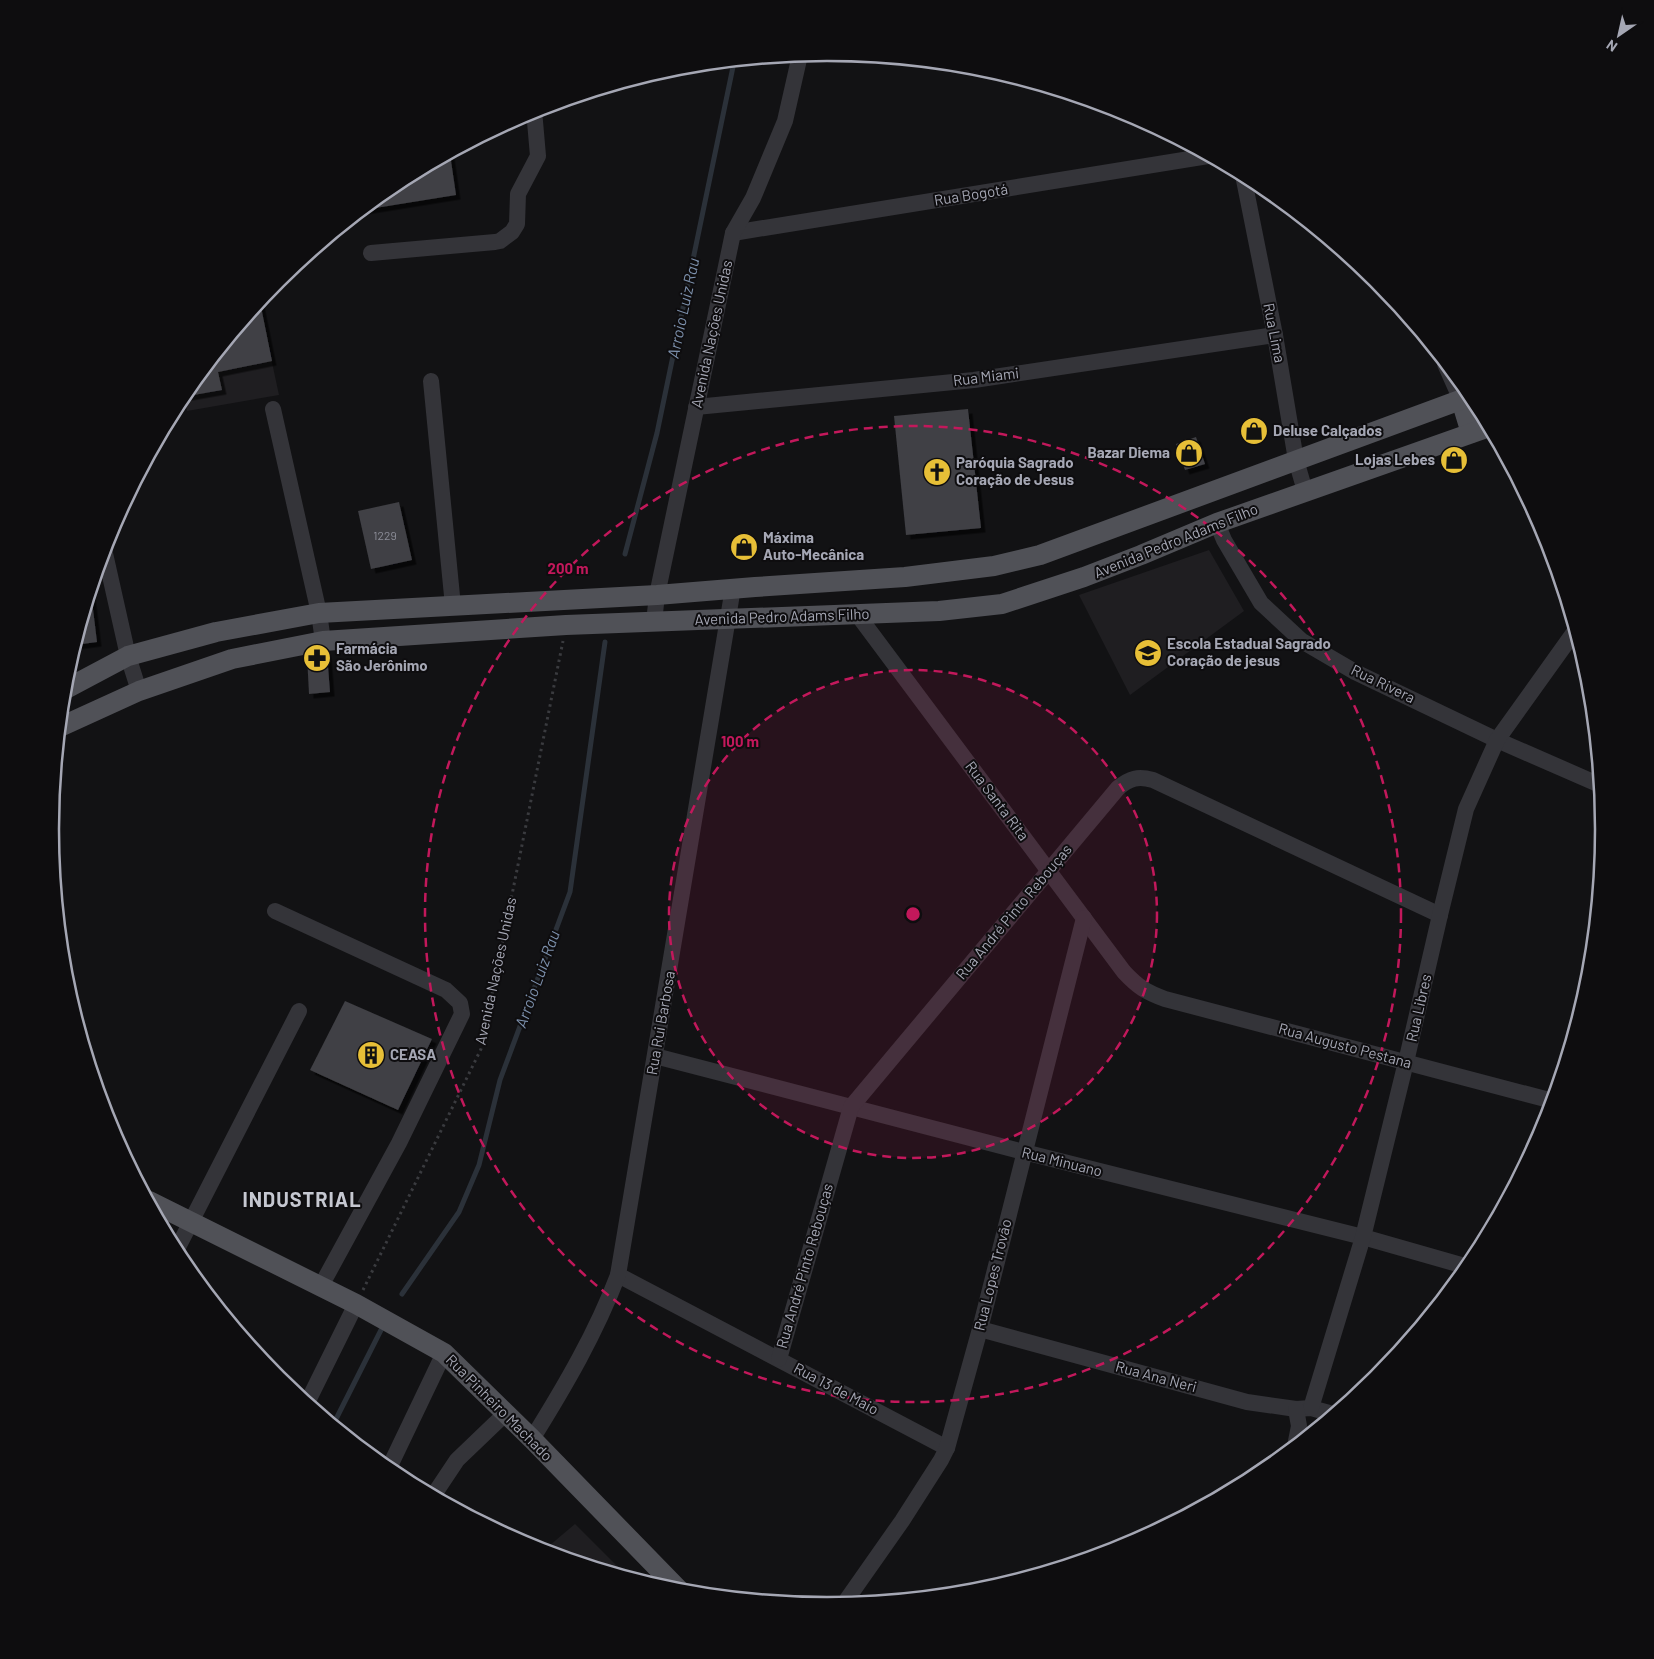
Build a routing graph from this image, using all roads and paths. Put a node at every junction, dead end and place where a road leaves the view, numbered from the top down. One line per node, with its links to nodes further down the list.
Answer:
1 (798, 62): 5 (street, Avenida Nações Unidas)
2 (535, 119): 6 (street)
3 (1199, 157): 5 (street, Rua Bogotá)
4 (1245, 185): 7 (street, Rua Lima)
5 (733, 233): 10 (street, Avenida Nações Unidas)
6 (371, 253)
7 (1275, 335): 10 (street, Rua Miami); 14 (street, Rua Lima)
8 (431, 381): 21 (street)
9 (1463, 399): 14 (main road, Avenida Pedro Adams Filho)
10 (696, 407): 19 (street, Avenida Nações Unidas)
11 (273, 409): 22 (street)
12 (1473, 415): 13 (main road)
13 (1480, 430): 15 (main road, Avenida Pedro Adams Filho)
14 (1296, 460): 15 (street, Rua Lima); 18 (main road, Avenida Pedro Adams Filho)
15 (1305, 491): 16 (main road, Avenida Pedro Adams Filho)
16 (1217, 522): 23 (main road, Avenida Pedro Adams Filho); 34 (street, Rua Rivera)
17 (107, 563): 30 (street)
18 (733, 588): 19 (main road, Avenida Pedro Adams Filho); 24 (street, Rua Rui Barbosa)
19 (657, 595): 20 (main road, Avenida Pedro Adams Filho); 25 (street, Avenida Nações Unidas)
20 (503, 603): 21 (main road, Avenida Pedro Adams Filho); 27 (main road)
21 (453, 606): 22 (main road, Avenida Pedro Adams Filho)
22 (319, 613): 29 (street); 30 (main road, Avenida Pedro Adams Filho)
23 (857, 614): 24 (main road, Avenida Pedro Adams Filho); 36 (street, Rua Santa Rita)
24 (728, 618): 25 (main road, Avenida Pedro Adams Filho); 42 (street, Rua Rui Barbosa)
25 (654, 622): 26 (main road, Avenida Pedro Adams Filho)
26 (566, 625): 27 (main road, Avenida Pedro Adams Filho); 54 (path, Avenida Nações Unidas)
27 (505, 629): 29 (main road, Avenida Pedro Adams Filho)
28 (1570, 637): 34 (street, Rua Libres)
29 (323, 641): 32 (main road, Avenida Pedro Adams Filho)
30 (128, 656): 31 (main road, Avenida Pedro Adams Filho); 32 (street)
31 (73, 685)
32 (139, 691): 33 (main road, Avenida Pedro Adams Filho)
33 (66, 724)
34 (1497, 740): 35 (street, Rua Rivera); 38 (street, Rua Libres)
35 (1594, 782)
36 (1049, 871): 38 (street, Rua André Pinto Rebouças); 39 (street, Rua Santa Rita); 45 (street, Rua André Pinto Rebouças)
37 (275, 911): 53 (street)
38 (1440, 915): 43 (street, Rua Libres)
39 (1084, 918): 40 (street, Rua Santa Rita); 46 (street, Rua Lopes Trovão)
40 (1138, 987): 43 (street, Rua Augusto Pestana)
41 (299, 1011): 48 (street)
42 (655, 1056): 45 (street, Rua Minuano); 52 (street, Rua Rui Barbosa)
43 (1406, 1062): 44 (street, Rua Augusto Pestana); 49 (street, Rua Libres)
44 (1546, 1099)
45 (851, 1107): 46 (street, Rua Minuano); 57 (street, Rua André Pinto Rebouças)
46 (1024, 1152): 49 (street, Rua Minuano); 55 (street, Rua Lopes Trovão)
47 (157, 1205): 48 (main road, Rua Pinheiro Machado)
48 (191, 1222): 50 (street); 53 (main road, Rua Pinheiro Machado)
49 (1363, 1237): 51 (street, Rua Minuano); 59 (street, Rua Libres)
50 (180, 1243)
51 (1460, 1265)
52 (618, 1275): 57 (street, Rua 13 de Maio); 63 (street, Rua Rui Barbosa)
53 (321, 1286): 54 (main road, Rua Pinheiro Machado)
54 (356, 1304): 56 (main road, Rua Pinheiro Machado); 58 (street)
55 (980, 1329): 59 (street, Rua Ana Neri); 64 (street, Rua Lopes Trovão)
56 (444, 1353): 60 (main road, Rua Pinheiro Machado); 65 (street)
57 (779, 1359): 64 (street, Rua 13 de Maio)
58 (310, 1397)
59 (1304, 1409): 61 (street, Rua Ana Neri); 62 (street, Rua Libres)
60 (506, 1413): 63 (main road, Rua Pinheiro Machado); 66 (street)
61 (1327, 1413)
62 (1297, 1438)
63 (532, 1439): 67 (main road, Rua Pinheiro Machado)
64 (947, 1448): 68 (street, Rua Lopes Trovão)
65 (392, 1462)
66 (437, 1491)
67 (671, 1582)
68 (849, 1597)

